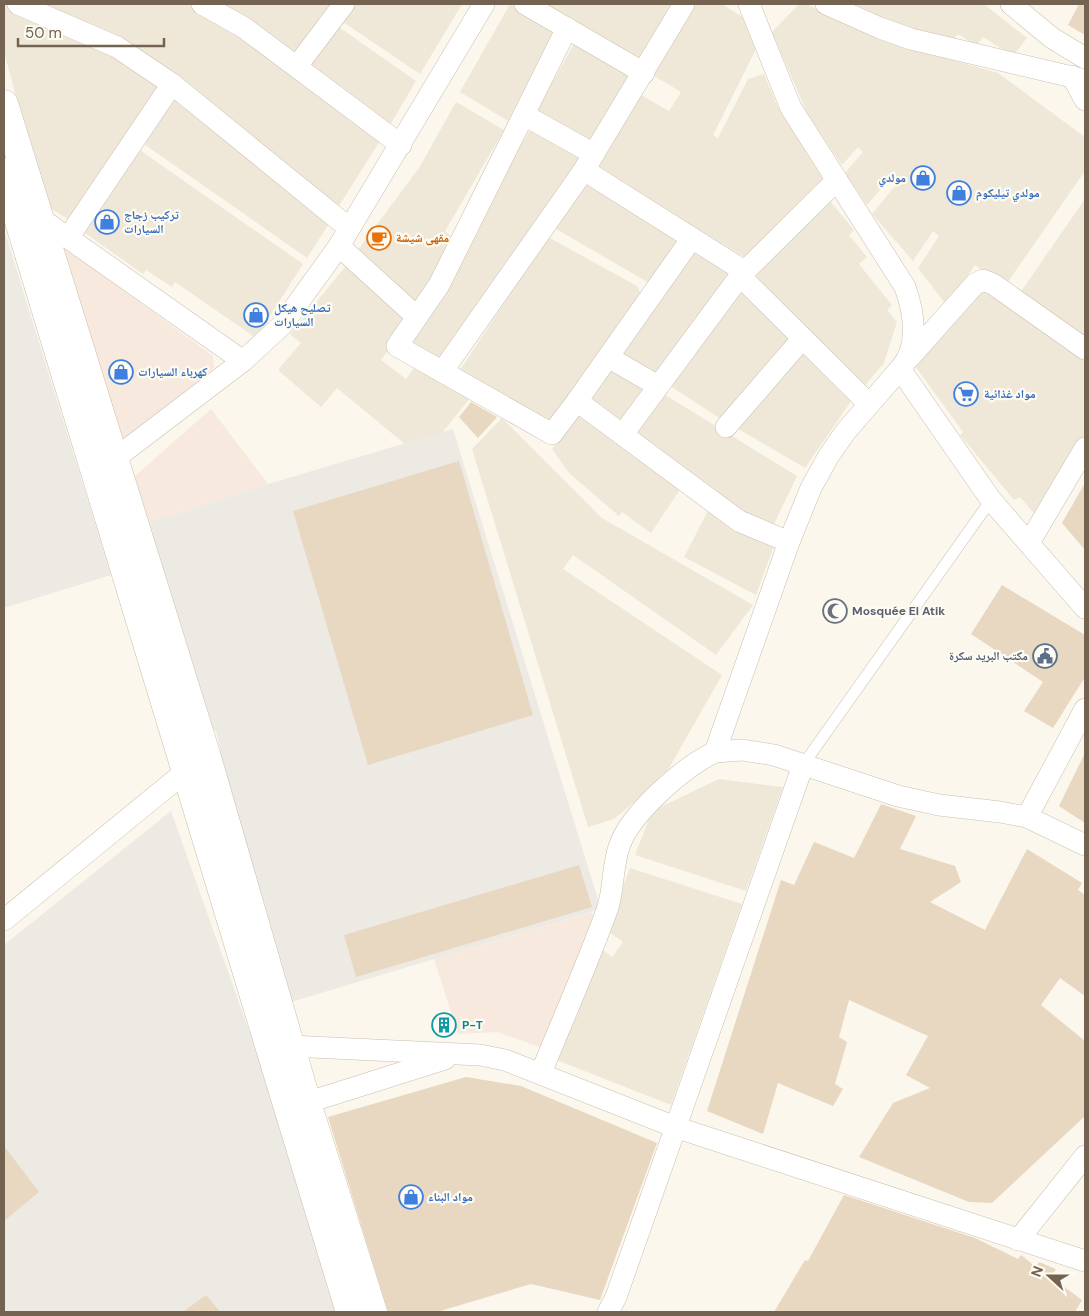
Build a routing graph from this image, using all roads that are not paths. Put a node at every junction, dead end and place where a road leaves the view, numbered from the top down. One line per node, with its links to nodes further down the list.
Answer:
1 (18, 4): 15 (street)
2 (202, 4): 12 (street)
3 (344, 4): 12 (street)
4 (484, 4): 19 (street)
5 (525, 4): 10 (street)
6 (684, 4): 13 (street)
7 (749, 4): 22 (street)
8 (826, 4): 14 (street)
9 (1011, 4): 11 (street)
10 (567, 28): 13 (street); 18 (street)
11 (1085, 58)
12 (297, 66): 19 (street)
13 (644, 73): 20 (street)
14 (1078, 78): 16 (street)
15 (172, 84): 24 (street); 25 (street)
16 (1085, 100)
17 (4, 104): 23 (street)
18 (524, 115): 20 (street); 28 (street)
19 (401, 145): 24 (street)
20 (589, 162): 26 (street); 34 (street)
21 (4, 172): 41 (street)
22 (837, 180): 27 (street); 33 (street)
23 (37, 216): 25 (street); 41 (street)
24 (344, 237): 28 (street); 32 (street)
25 (68, 238): 32 (street)
26 (692, 238): 27 (street); 31 (street)
27 (742, 273): 29 (street); 35 (street)
28 (417, 317): 34 (street)
29 (802, 339): 37 (street); 38 (street)
30 (1085, 349): 33 (street)
31 (608, 357): 35 (street); 36 (street)
32 (243, 361): 41 (street)
33 (902, 366): 37 (street); 42 (street)
34 (442, 372): 36 (street)
35 (658, 386): 39 (street)
36 (577, 401): 39 (street)
37 (869, 404): 43 (street)
38 (726, 427)
39 (623, 434): 43 (street)
40 (1085, 448): 44 (street)
41 (103, 465): 48 (street)
42 (991, 500): 44 (street); 49 (lane)
43 (789, 542): 47 (street)
44 (1029, 543): 45 (street)
45 (1085, 608)
46 (1085, 709): 50 (street)
47 (715, 752): 49 (street); 55 (street)
48 (196, 763): 52 (street); 53 (street)
49 (803, 765): 50 (street); 57 (street)
50 (1027, 817): 51 (street)
51 (1085, 845)
52 (4, 920)
53 (280, 1049): 54 (street); 56 (street)
54 (460, 1054): 55 (street); 56 (street)
55 (540, 1073): 57 (street)
56 (298, 1106): 61 (street); 62 (street)
57 (676, 1127): 59 (street); 63 (street)
58 (1085, 1156): 59 (street)
59 (1018, 1240): 60 (street)
60 (1085, 1260)
61 (350, 1312)
62 (373, 1312)
63 (608, 1312)

